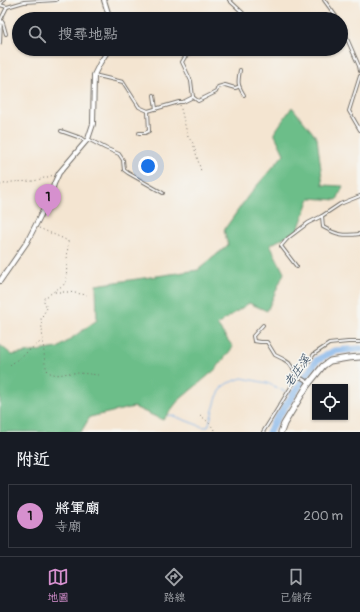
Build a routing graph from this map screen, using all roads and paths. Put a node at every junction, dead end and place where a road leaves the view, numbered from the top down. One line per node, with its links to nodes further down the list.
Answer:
1 (4, 0): 6 (lane)
2 (56, 0): 7 (lane)
3 (104, 0): 8 (street)
4 (229, 0): 9 (lane)
5 (324, 0): 10 (lane)
6 (0, 5): 7 (lane)
7 (7, 7): 11 (lane)
8 (108, 12)
9 (242, 12)
10 (333, 12)
11 (1, 19): 12 (lane); 14 (lane)
12 (6, 34)
13 (348, 41): 18 (lane)
14 (0, 43)
15 (104, 56): 19 (street)
16 (186, 56): 24 (lane)
17 (240, 70): 21 (lane)
18 (360, 71)
19 (94, 75): 27 (lane); 31 (street)
20 (360, 76): 29 (lane)
21 (238, 87): 23 (lane); 24 (lane)
22 (154, 95): 26 (lane)
23 (244, 95)
24 (193, 98): 25 (lane)
25 (179, 102): 26 (lane); 32 (path)
26 (156, 108): 27 (lane)
27 (148, 111): 30 (lane)
28 (61, 130): 31 (lane)
29 (360, 130)
30 (139, 133)
31 (87, 140): 33 (street); 35 (lane)
32 (201, 171)
33 (59, 173): 34 (path); 38 (street)
34 (0, 186)
35 (163, 193)
36 (360, 196): 37 (lane)
37 (322, 216): 39 (lane); 40 (lane)
38 (34, 227): 41 (street); 42 (path)
39 (360, 234)
40 (297, 267)
41 (0, 281)
42 (55, 292): 43 (path); 45 (path)
43 (87, 295)
44 (263, 325): 50 (lane)
45 (43, 339): 48 (path); 49 (path)
46 (360, 342): 50 (lane)
47 (360, 358): 51 (street)
48 (10, 364)
49 (98, 375)
50 (298, 376): 51 (lane); 54 (lane)
51 (309, 383): 55 (street)
52 (197, 412): 53 (path)
53 (215, 432)
54 (263, 432)
55 (282, 432)

